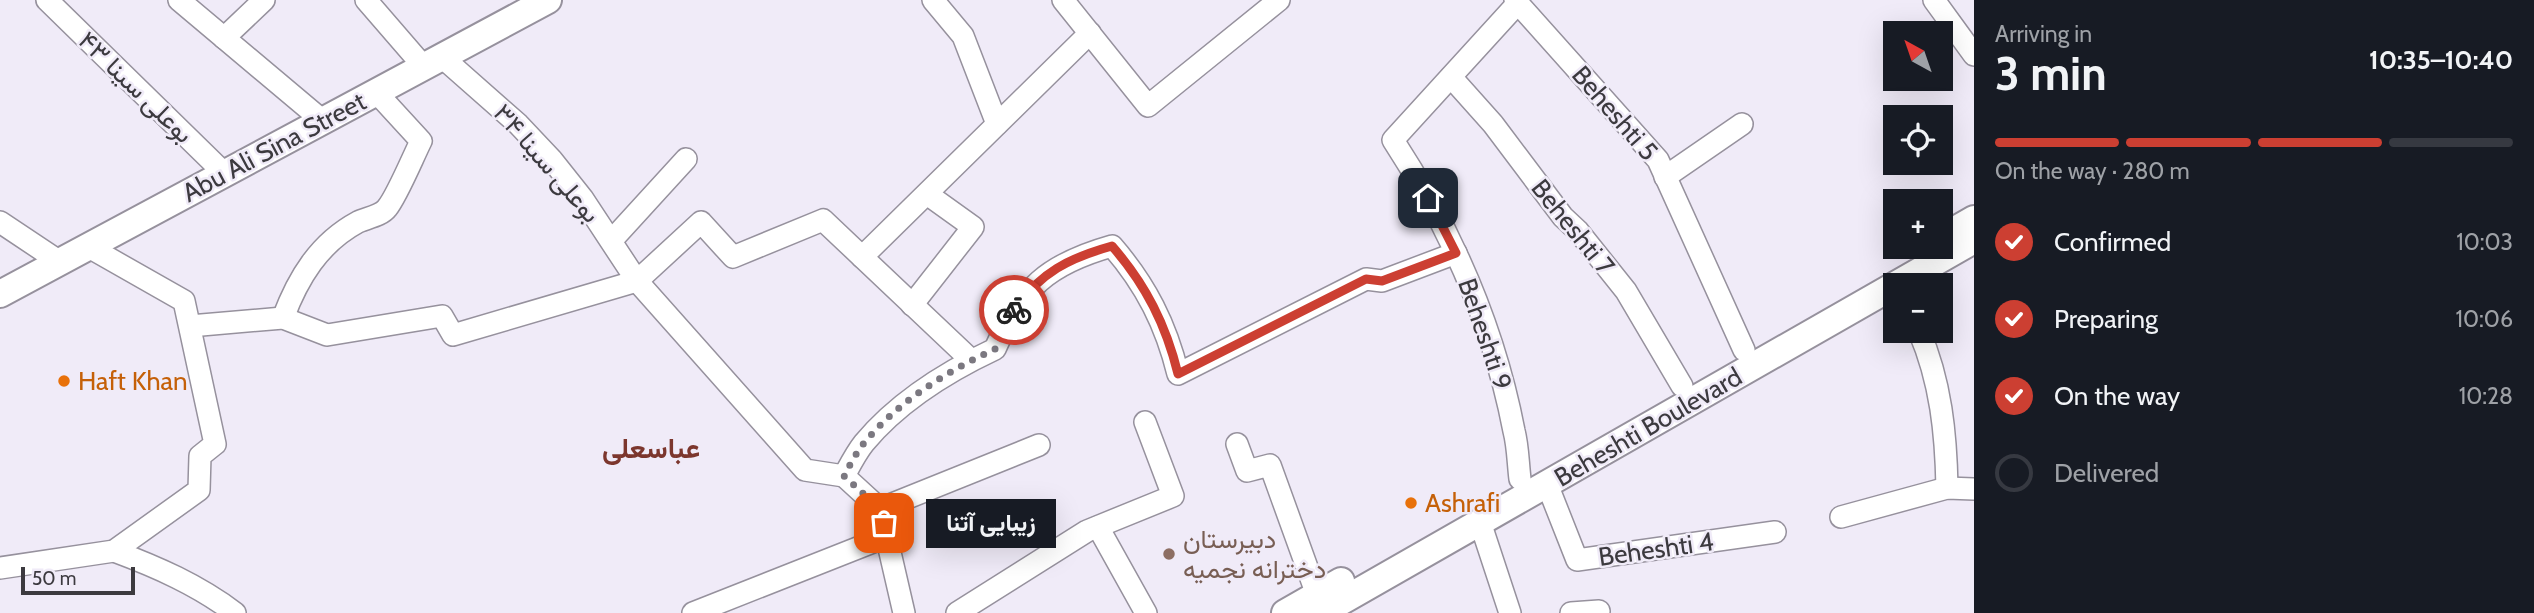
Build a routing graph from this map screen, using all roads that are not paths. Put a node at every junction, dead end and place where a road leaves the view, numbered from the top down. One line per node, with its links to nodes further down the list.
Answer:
1 (47, 0): 21 (street, بوعلی سینا ۴۳)
2 (179, 0): 12 (street)
3 (264, 0): 12 (street)
4 (366, 0): 14 (street, بوعلی سینا ۳۴)
5 (548, 0): 14 (main road, Abu Ali Sina Street)
6 (933, 0): 18 (street)
7 (1063, 0): 11 (street)
8 (1279, 0): 11 (street)
9 (1934, 0): 13 (street)
10 (1516, 2): 15 (street, Beheshti 9); 22 (street, Beheshti 5)
11 (1090, 33): 18 (street)
12 (224, 38): 17 (street)
13 (1974, 55)
14 (433, 62): 16 (main road, Abu Ali Sina Street); 27 (street, بوعلی سینا ۳۴)
15 (1451, 77): 30 (street, Beheshti 9); 44 (street, Beheshti 7)
16 (376, 92): 17 (main road, Abu Ali Sina Street); 39 (street)
17 (323, 121): 21 (main road, Abu Ali Sina Street)
18 (997, 124): 23 (street)
19 (1742, 124): 22 (street)
20 (686, 159): 27 (street)
21 (225, 174): 29 (main road, Abu Ali Sina Street)
22 (1665, 177): 42 (street, Beheshti 5)
23 (927, 194): 31 (street); 38 (street)
24 (1974, 219): 26 (main road)
25 (0, 222): 33 (street)
26 (1953, 231)
27 (611, 240): 35 (street, بوعلی سینا ۳۴)
28 (1974, 240): 34 (main road, Beheshti Boulevard)
29 (89, 247): 33 (main road, Abu Ali Sina Street); 40 (street)
30 (1456, 253): 43 (street); 49 (street, Beheshti 9)
31 (862, 257): 35 (street); 38 (street)
32 (1905, 259): 42 (main road, Beheshti Boulevard)
33 (60, 262): 37 (main road, Abu Ali Sina Street)
34 (1917, 273)
35 (637, 281): 39 (street); 48 (street, بوعلی سینا ۳۴)
36 (1883, 293): 50 (main road, Beheshti Boulevard)
37 (0, 294)
38 (912, 305): 43 (street)
39 (283, 317): 40 (street)
40 (190, 326): 59 (street)
41 (1924, 343): 51 (street)
42 (1744, 350): 44 (main road, Beheshti Boulevard)
43 (971, 360): 48 (street)
44 (1682, 386): 49 (main road, Beheshti Boulevard)
45 (1145, 422): 56 (street)
46 (1237, 443): 61 (street)
47 (1039, 445): 53 (street)
48 (844, 476): 53 (street)
49 (1520, 479): 61 (main road, Beheshti Boulevard)
50 (1547, 484): 55 (main road, Beheshti Boulevard); 57 (street, Beheshti 4)
51 (1947, 488): 52 (street); 54 (street)
52 (1974, 489)
53 (880, 509): 58 (street)
54 (1841, 517)
55 (1480, 522): 61 (main road, Beheshti Boulevard); 69 (street)
56 (1098, 527): 66 (street); 67 (street)
57 (1775, 532)
58 (888, 536): 64 (street); 65 (street)
59 (114, 551): 60 (street); 63 (street)
60 (0, 568)
61 (1319, 604): 68 (main road, Beheshti Boulevard)
62 (1599, 611): 70 (street)
63 (235, 613)
64 (693, 613)
65 (904, 613)
66 (957, 613)
67 (1146, 613)
68 (1285, 613)
69 (1510, 613)
70 (1571, 613)

